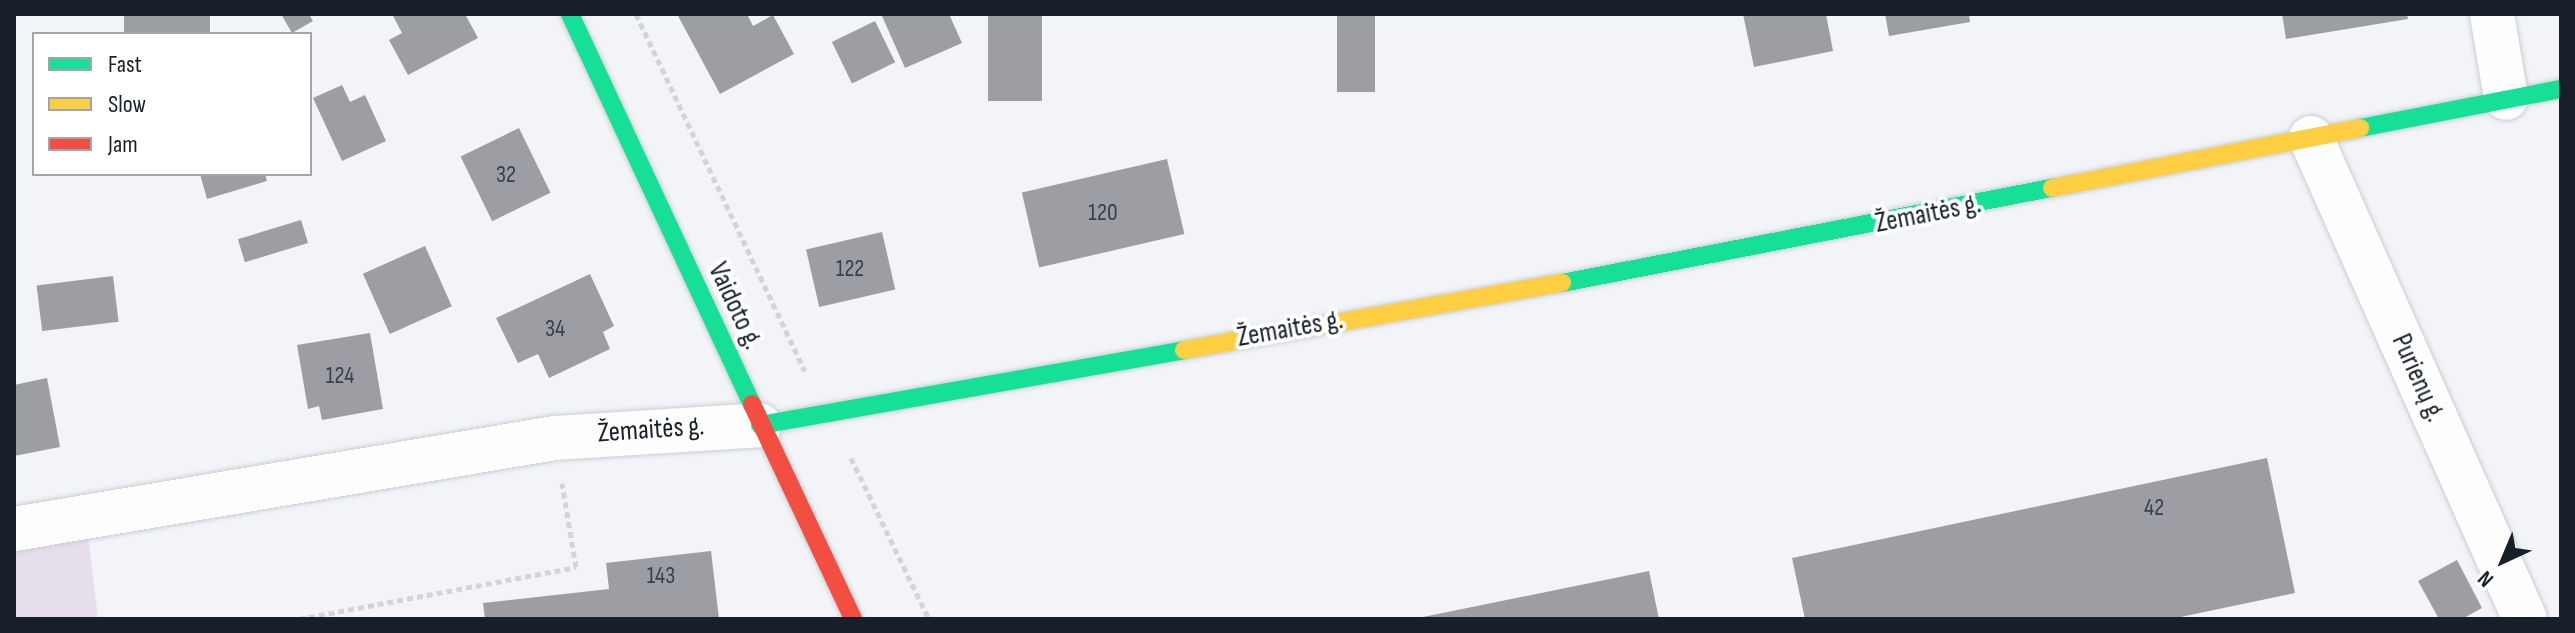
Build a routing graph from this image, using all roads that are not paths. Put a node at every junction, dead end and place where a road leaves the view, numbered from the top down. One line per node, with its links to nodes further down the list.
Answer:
1 (570, 14): 6 (main road, Vaidoto g.)
2 (2492, 14): 4 (street)
3 (2561, 89): 4 (main road, Žemaitės g.)
4 (2506, 98): 5 (main road, Žemaitės g.)
5 (2311, 138): 6 (main road, Žemaitės g.); 9 (street, Purienų g.)
6 (760, 425): 7 (street, Žemaitės g.); 8 (main road, Vaidoto g.)
7 (14, 529)
8 (853, 619)
9 (2525, 619)

